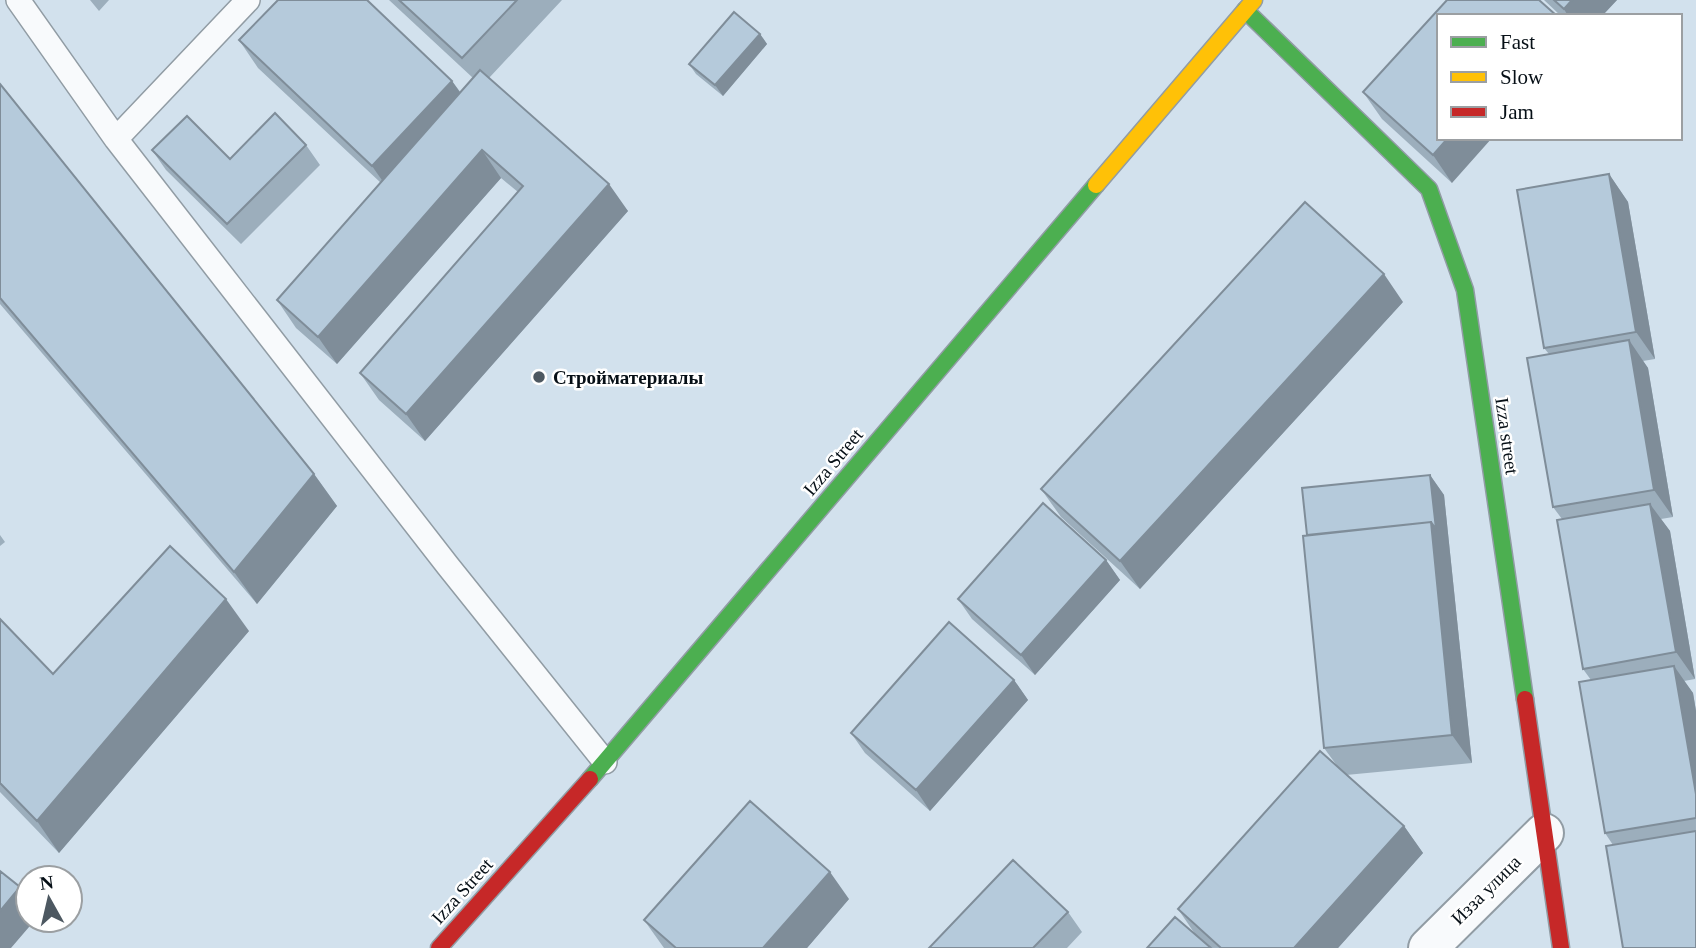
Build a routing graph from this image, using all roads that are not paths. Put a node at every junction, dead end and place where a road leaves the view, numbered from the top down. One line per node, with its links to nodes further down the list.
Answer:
1 (18, 0): 4 (lane)
2 (248, 0): 4 (lane)
3 (1249, 5): 5 (main road, Izza Street); 6 (main road, Izza street)
4 (116, 139): 5 (lane)
5 (604, 762): 7 (main road, Izza Street)
6 (1544, 833): 8 (street, Изза улица); 9 (main road, Izza street)
7 (439, 948)
8 (1428, 948)
9 (1561, 948)

